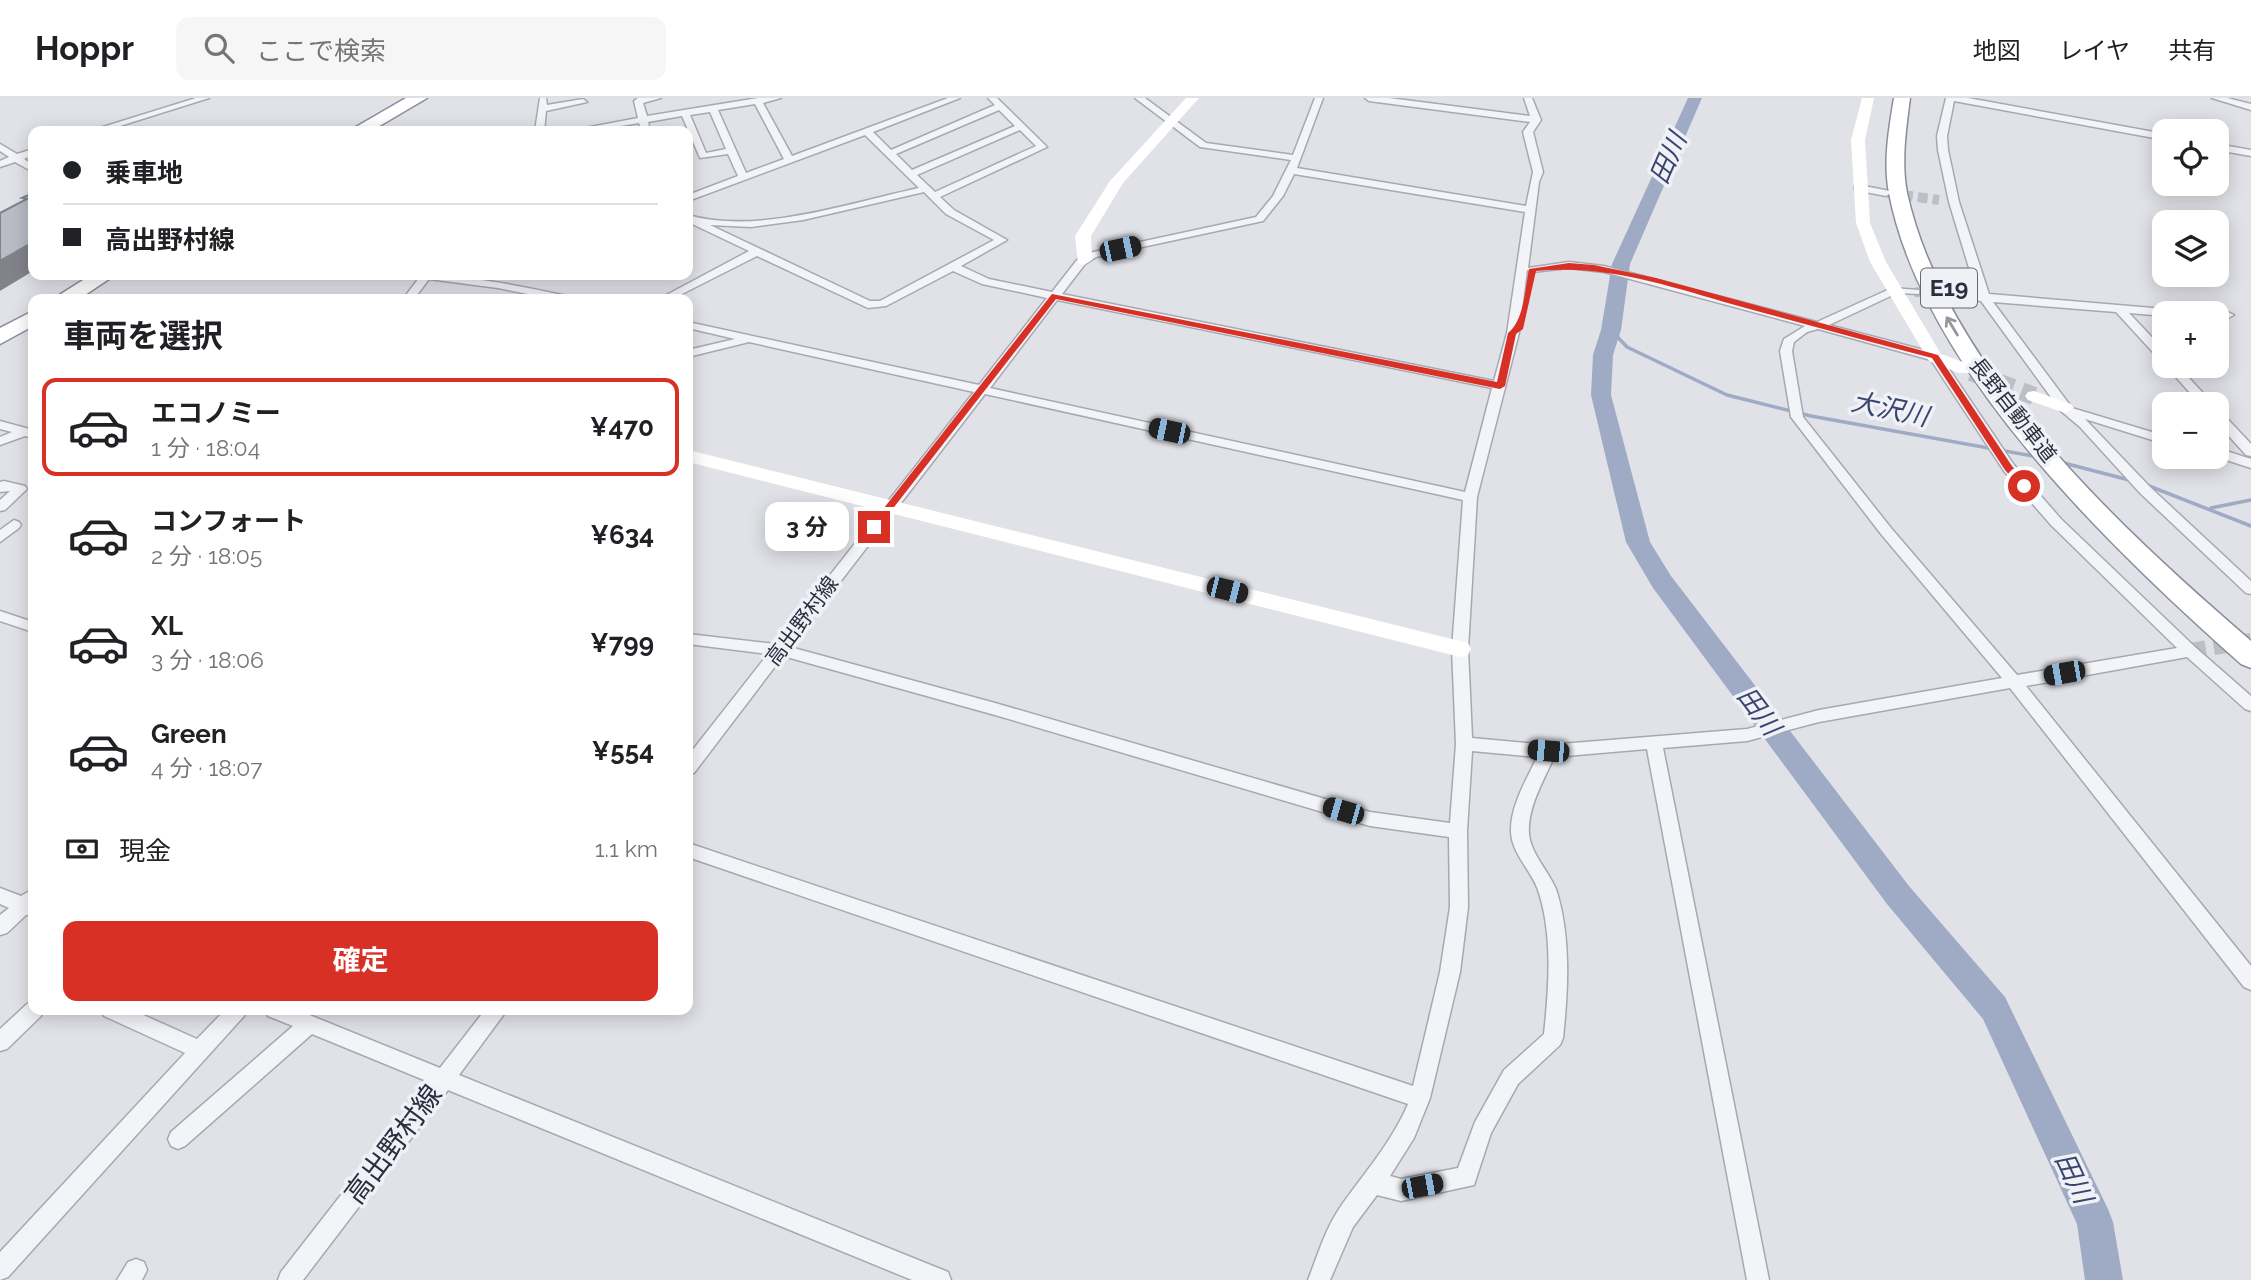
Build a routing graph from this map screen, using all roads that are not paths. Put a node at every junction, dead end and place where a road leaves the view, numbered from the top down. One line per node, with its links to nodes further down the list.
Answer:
1 (205, 98): 24 (street)
2 (419, 98): 30 (highway)
3 (543, 98): 22 (street)
4 (657, 98): 25 (street)
5 (777, 98): 17 (street)
6 (1139, 98): 27 (street)
7 (1194, 98): 27 (street)
8 (1318, 98): 48 (street)
9 (1369, 98): 26 (street)
10 (1528, 98): 26 (street)
11 (1868, 98): 52 (street)
12 (1902, 98): 119 (highway, 長野自動車道 / E19, one-way to 12)
13 (1918, 98): 114 (highway, 長野自動車道 / E19)
14 (1952, 98): 38 (street); 57 (street)
15 (2216, 98): 20 (street)
16 (952, 99): 37 (street)
17 (758, 101): 21 (street); 46 (street)
18 (996, 101): 35 (street); 42 (street)
19 (583, 103): 22 (street)
20 (2251, 107)
21 (713, 108): 23 (street); 41 (street)
22 (542, 109): 31 (street)
23 (685, 110): 25 (street); 34 (street)
24 (130, 120): 28 (street); 29 (street)
25 (643, 120): 32 (street); 33 (street)
26 (1536, 120): 58 (street)
27 (1171, 122): 48 (street); 62 (street)
28 (111, 126)
29 (135, 126)
30 (367, 126)
31 (540, 126)
32 (617, 126)
33 (645, 126)
34 (691, 126)
35 (1022, 126): 50 (street); 53 (street)
36 (693, 130): 41 (street)
37 (867, 132): 42 (street); 46 (street)
38 (2152, 135)
39 (0, 147): 45 (street)
40 (2229, 148): 43 (street)
41 (732, 151): 51 (street)
42 (891, 153): 50 (street)
43 (2251, 153)
44 (28, 154): 45 (street)
45 (14, 159): 47 (street); 49 (street)
46 (789, 160): 51 (street)
47 (0, 163)
48 (1293, 164): 58 (street); 62 (street)
49 (28, 166)
50 (912, 174): 53 (street)
51 (743, 177): 55 (street)
52 (1859, 188): 54 (street); 69 (street)
53 (929, 192): 59 (street); 63 (street)
54 (1886, 192)
55 (693, 196)
56 (1939, 200): 57 (street)
57 (1954, 202): 76 (street)
58 (1532, 210): 64 (street); 82 (street)
59 (693, 220)
60 (693, 220): 61 (street)
61 (756, 252): 63 (street); 73 (street)
62 (1084, 260): 74 (street, 高出野村線)
63 (954, 267): 74 (street)
64 (1532, 269): 81 (street); 82 (street)
65 (97, 280): 71 (highway)
66 (477, 280): 68 (street)
67 (509, 280): 68 (street)
68 (498, 285): 72 (street)
69 (1896, 290): 70 (street); 81 (street); 87 (street)
70 (1915, 292)
71 (73, 294)
72 (542, 294)
73 (674, 294)
74 (1054, 296): 90 (street); 91 (street, 高出野村線)
75 (1966, 296): 76 (street)
76 (1984, 297): 77 (street); 94 (street)
77 (2121, 311): 78 (street); 85 (street)
78 (2152, 312)
79 (28, 320): 83 (highway)
80 (693, 326): 84 (street)
81 (1818, 326): 87 (street); 120 (street)
82 (1513, 333): 90 (street)
83 (0, 337)
84 (751, 338): 86 (street); 91 (street)
85 (2152, 344)
86 (693, 352)
87 (1935, 357): 88 (street); 118 (street)
88 (1965, 369)
89 (2183, 378): 92 (street)
90 (1500, 386): 106 (street)
91 (981, 390): 106 (street); 107 (street, 高出野村線)
92 (2196, 392)
93 (2034, 396): 94 (street)
94 (2065, 408): 99 (street); 111 (street)
95 (0, 425): 97 (street)
96 (2229, 428): 101 (street)
97 (28, 433)
98 (28, 433): 100 (street)
99 (2152, 436)
100 (0, 441)
101 (2251, 452)
102 (2229, 456): 104 (street)
103 (693, 457): 107 (street)
104 (2251, 464)
105 (0, 488): 108 (street)
106 (1470, 497): 116 (street)
107 (889, 506): 116 (street); 117 (street, 高出野村線)
108 (0, 507)
109 (14, 525): 110 (street)
110 (0, 537)
111 (2251, 589)
112 (1, 618): 113 (street)
113 (28, 626)
114 (2251, 635)
115 (693, 640): 117 (street)
116 (1460, 649): 122 (street)
117 (780, 650): 125 (street, 高出野村線); 126 (street)
118 (2190, 651): 120 (street); 121 (street)
119 (2251, 657)
120 (2014, 682): 123 (street); 132 (street)
121 (2251, 705)
122 (1464, 744): 124 (street); 126 (street)
123 (1654, 744): 124 (street); 149 (street)
124 (1548, 751): 144 (street)
125 (693, 762)
126 (1458, 831): 142 (street)
127 (693, 852): 142 (street)
128 (0, 896): 129 (street)
129 (28, 903)
130 (28, 906): 131 (street)
131 (0, 927)
132 (2251, 981)
133 (29, 1015): 139 (street)
134 (122, 1015): 140 (street)
135 (232, 1015): 140 (street)
136 (288, 1015): 138 (street)
137 (493, 1015): 141 (street, 高出野村線)
138 (310, 1024): 141 (street); 143 (street)
139 (0, 1042)
140 (201, 1050): 145 (street)
141 (443, 1078): 146 (street, 高出野村線); 147 (street)
142 (1420, 1098): 144 (street)
143 (178, 1139)
144 (1373, 1183): 148 (street)
145 (0, 1269)
146 (289, 1280)
147 (940, 1280)
148 (1319, 1280)
149 (1758, 1280)

